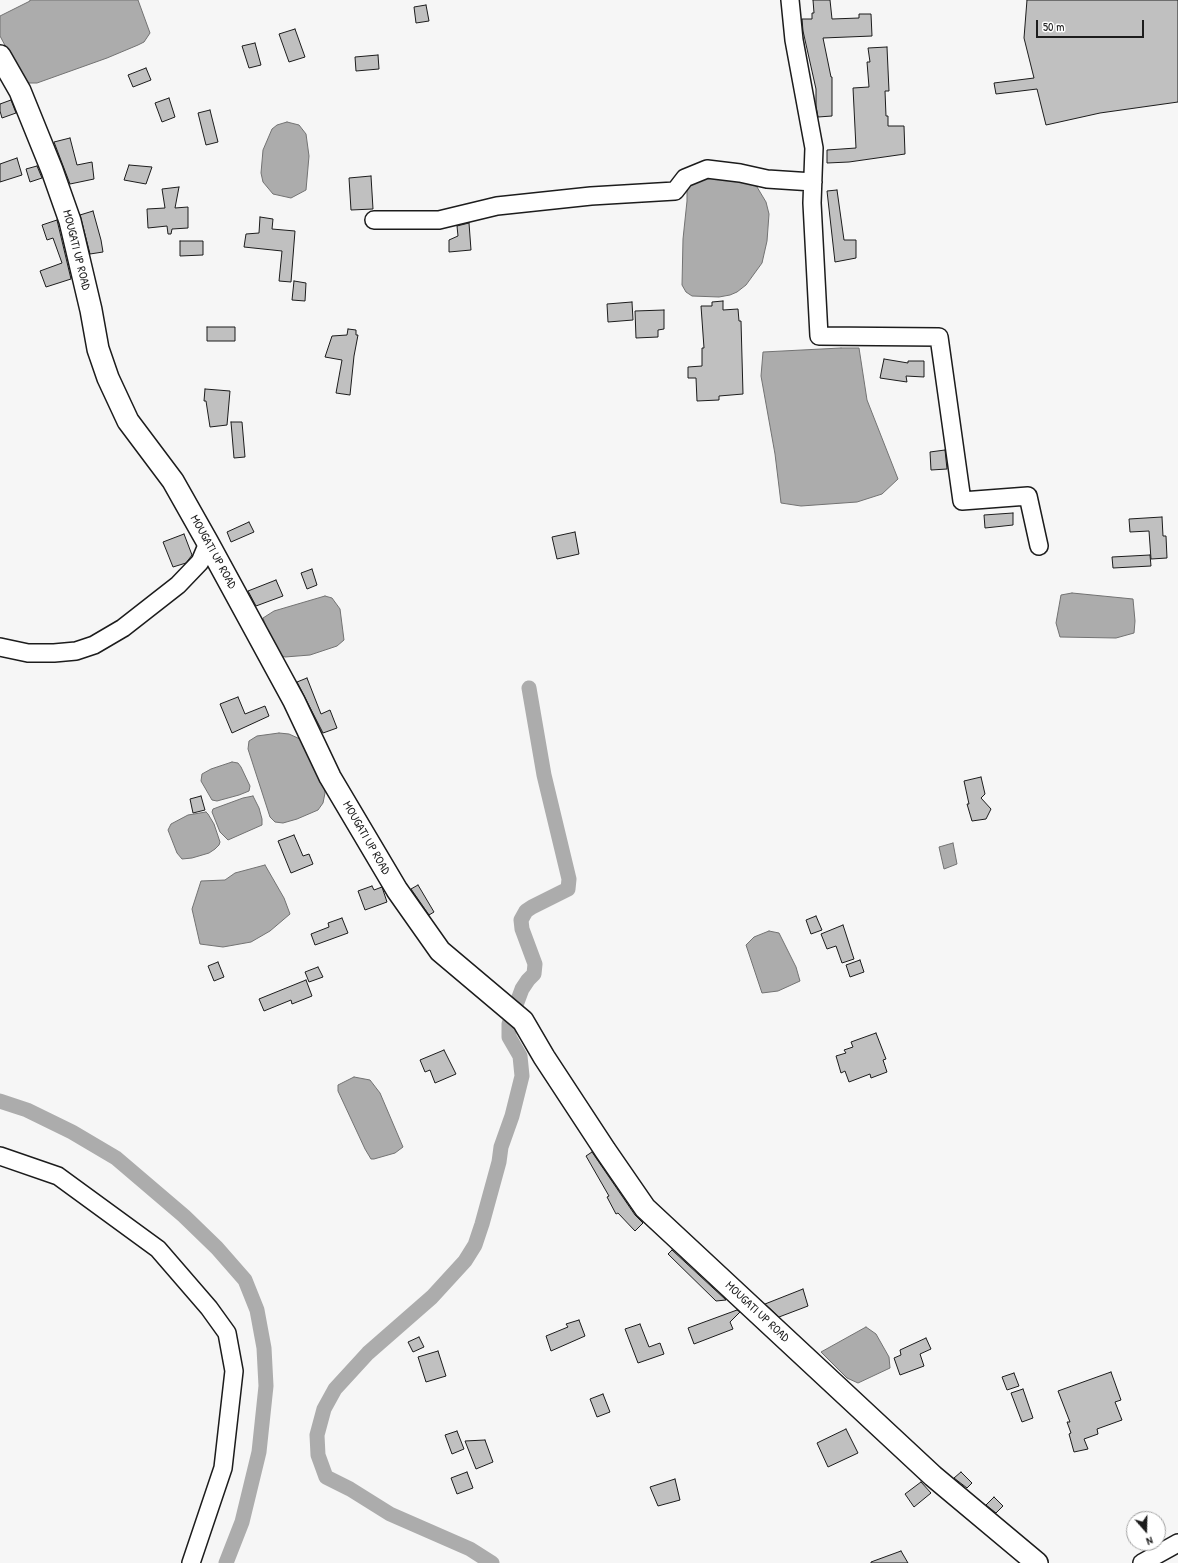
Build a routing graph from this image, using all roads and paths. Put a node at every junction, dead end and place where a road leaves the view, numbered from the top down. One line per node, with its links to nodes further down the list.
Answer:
1 (790, 0): 3 (street)
2 (0, 56): 5 (street, MOUGATI UP ROAD)
3 (813, 182): 4 (street); 6 (street)
4 (374, 220)
5 (208, 543): 7 (street); 11 (street, MOUGATI UP ROAD)
6 (1038, 546)
7 (0, 647)
8 (0, 1156): 10 (street)
9 (1178, 1543): 12 (street)
10 (191, 1563)
11 (1037, 1563)
12 (1142, 1563)

